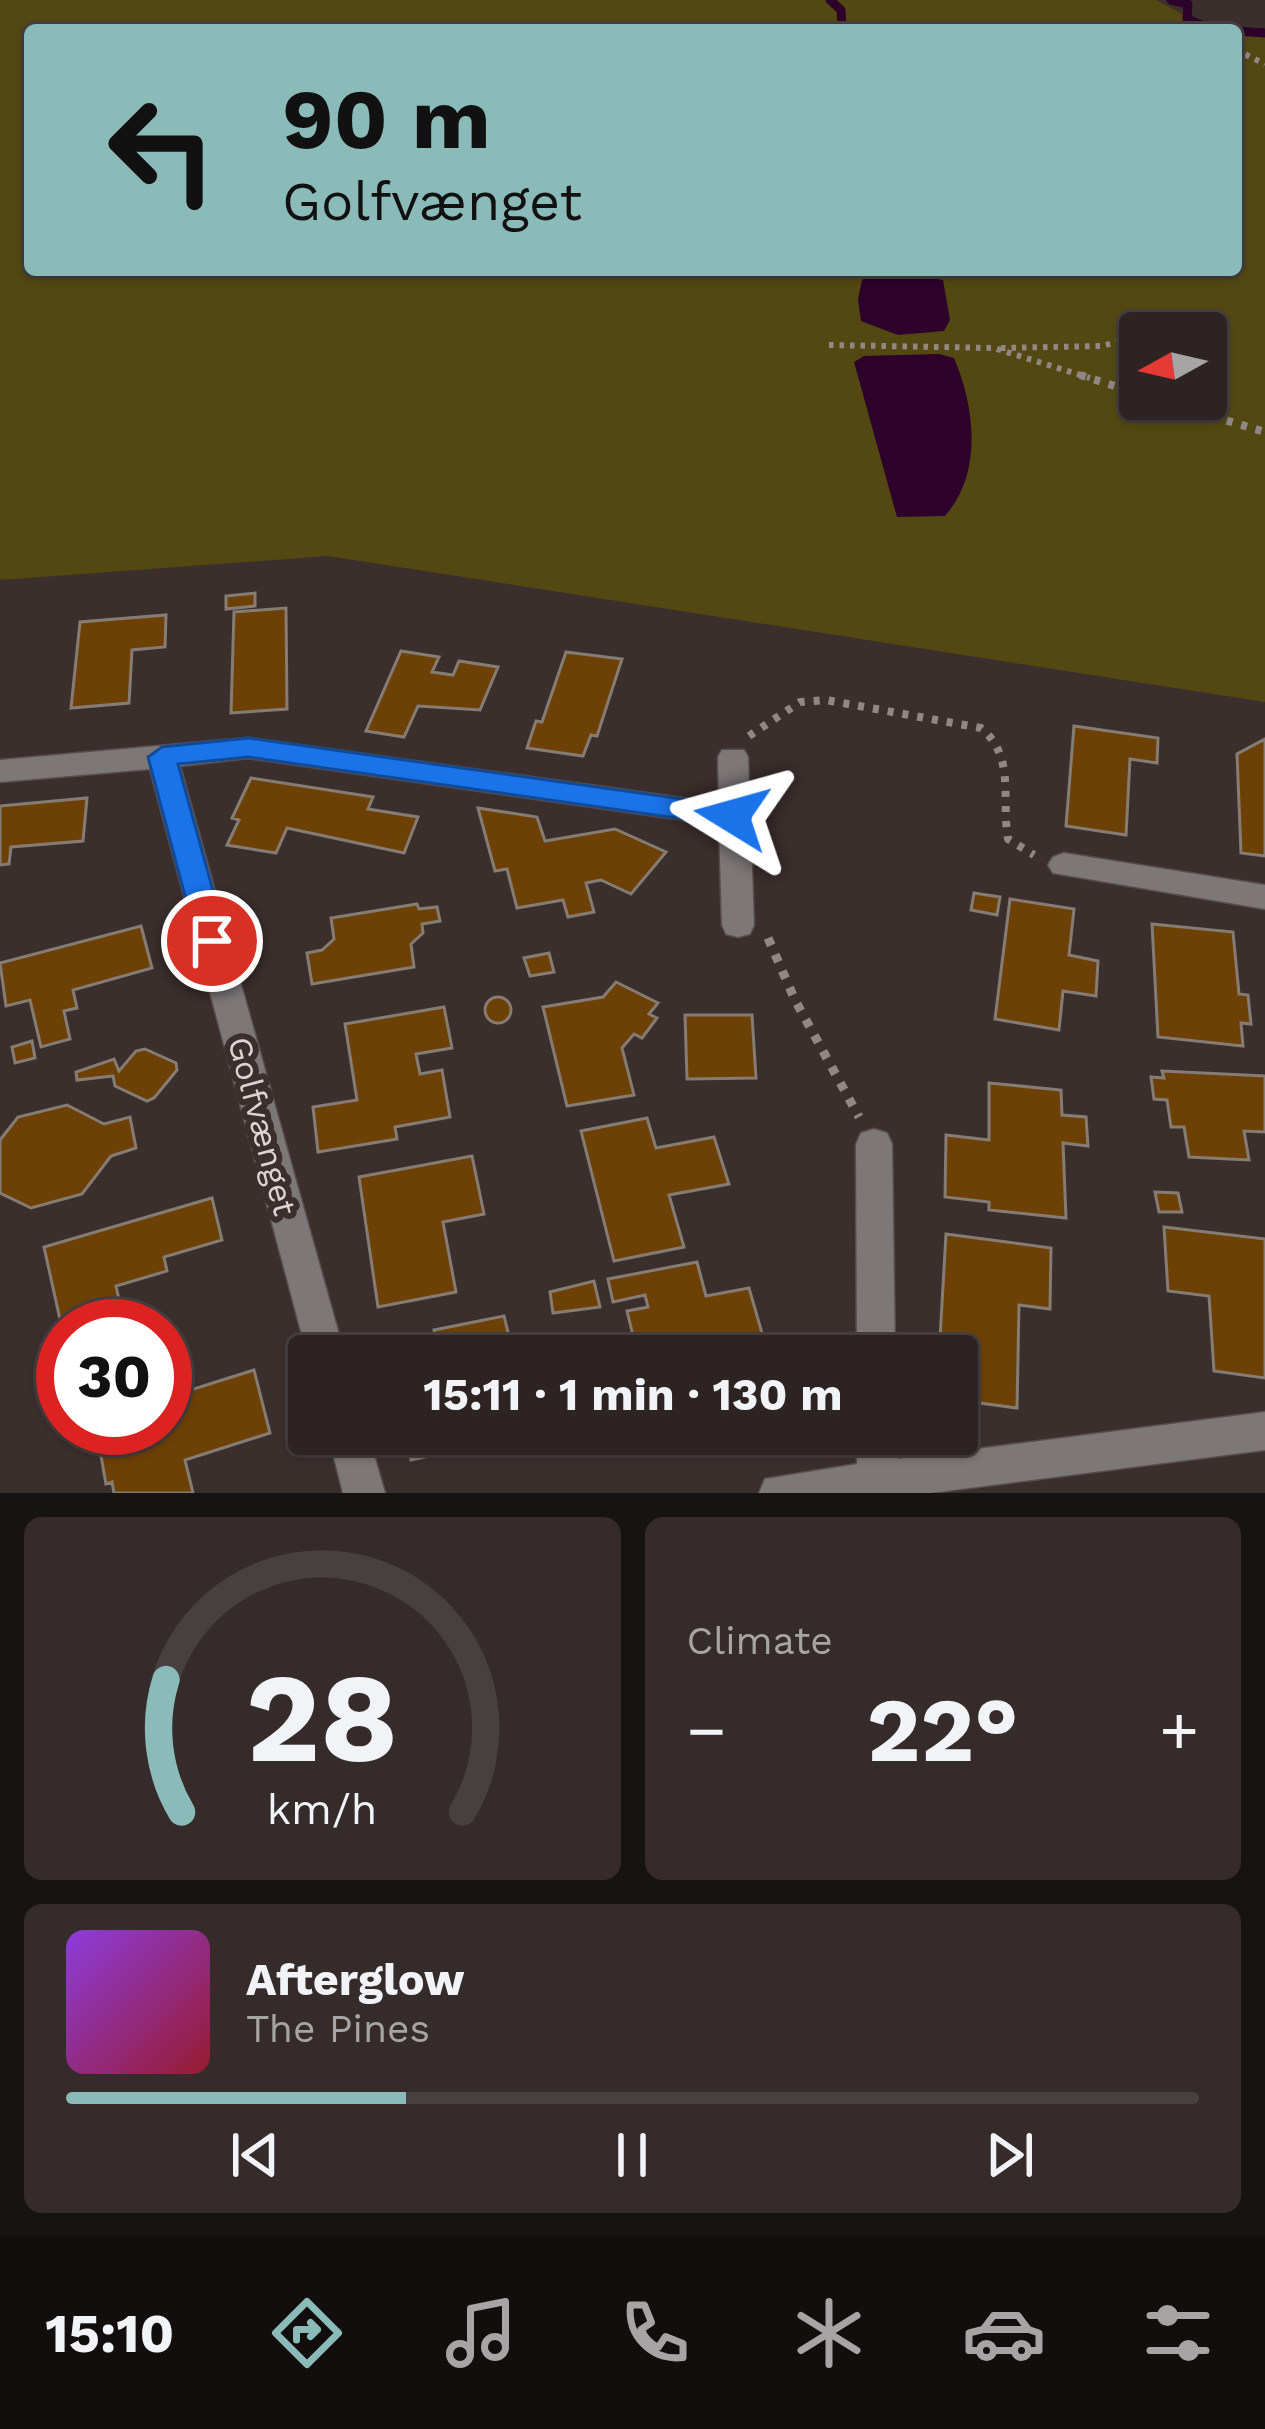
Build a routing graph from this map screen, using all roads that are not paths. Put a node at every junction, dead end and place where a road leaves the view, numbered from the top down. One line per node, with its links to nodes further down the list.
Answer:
1 (162, 757): 3 (street); 4 (street); 9 (street, Golfvænget)
2 (733, 757): 4 (street)
3 (0, 771)
4 (732, 816): 7 (street)
5 (1064, 865): 6 (street)
6 (1265, 897)
7 (738, 925)
8 (874, 1144): 10 (street)
9 (320, 1335)
10 (876, 1335)
11 (1265, 1431): 14 (street)
12 (354, 1455): 15 (street)
13 (877, 1455): 14 (street)
14 (878, 1479): 16 (street)
15 (364, 1493)
16 (780, 1493)

